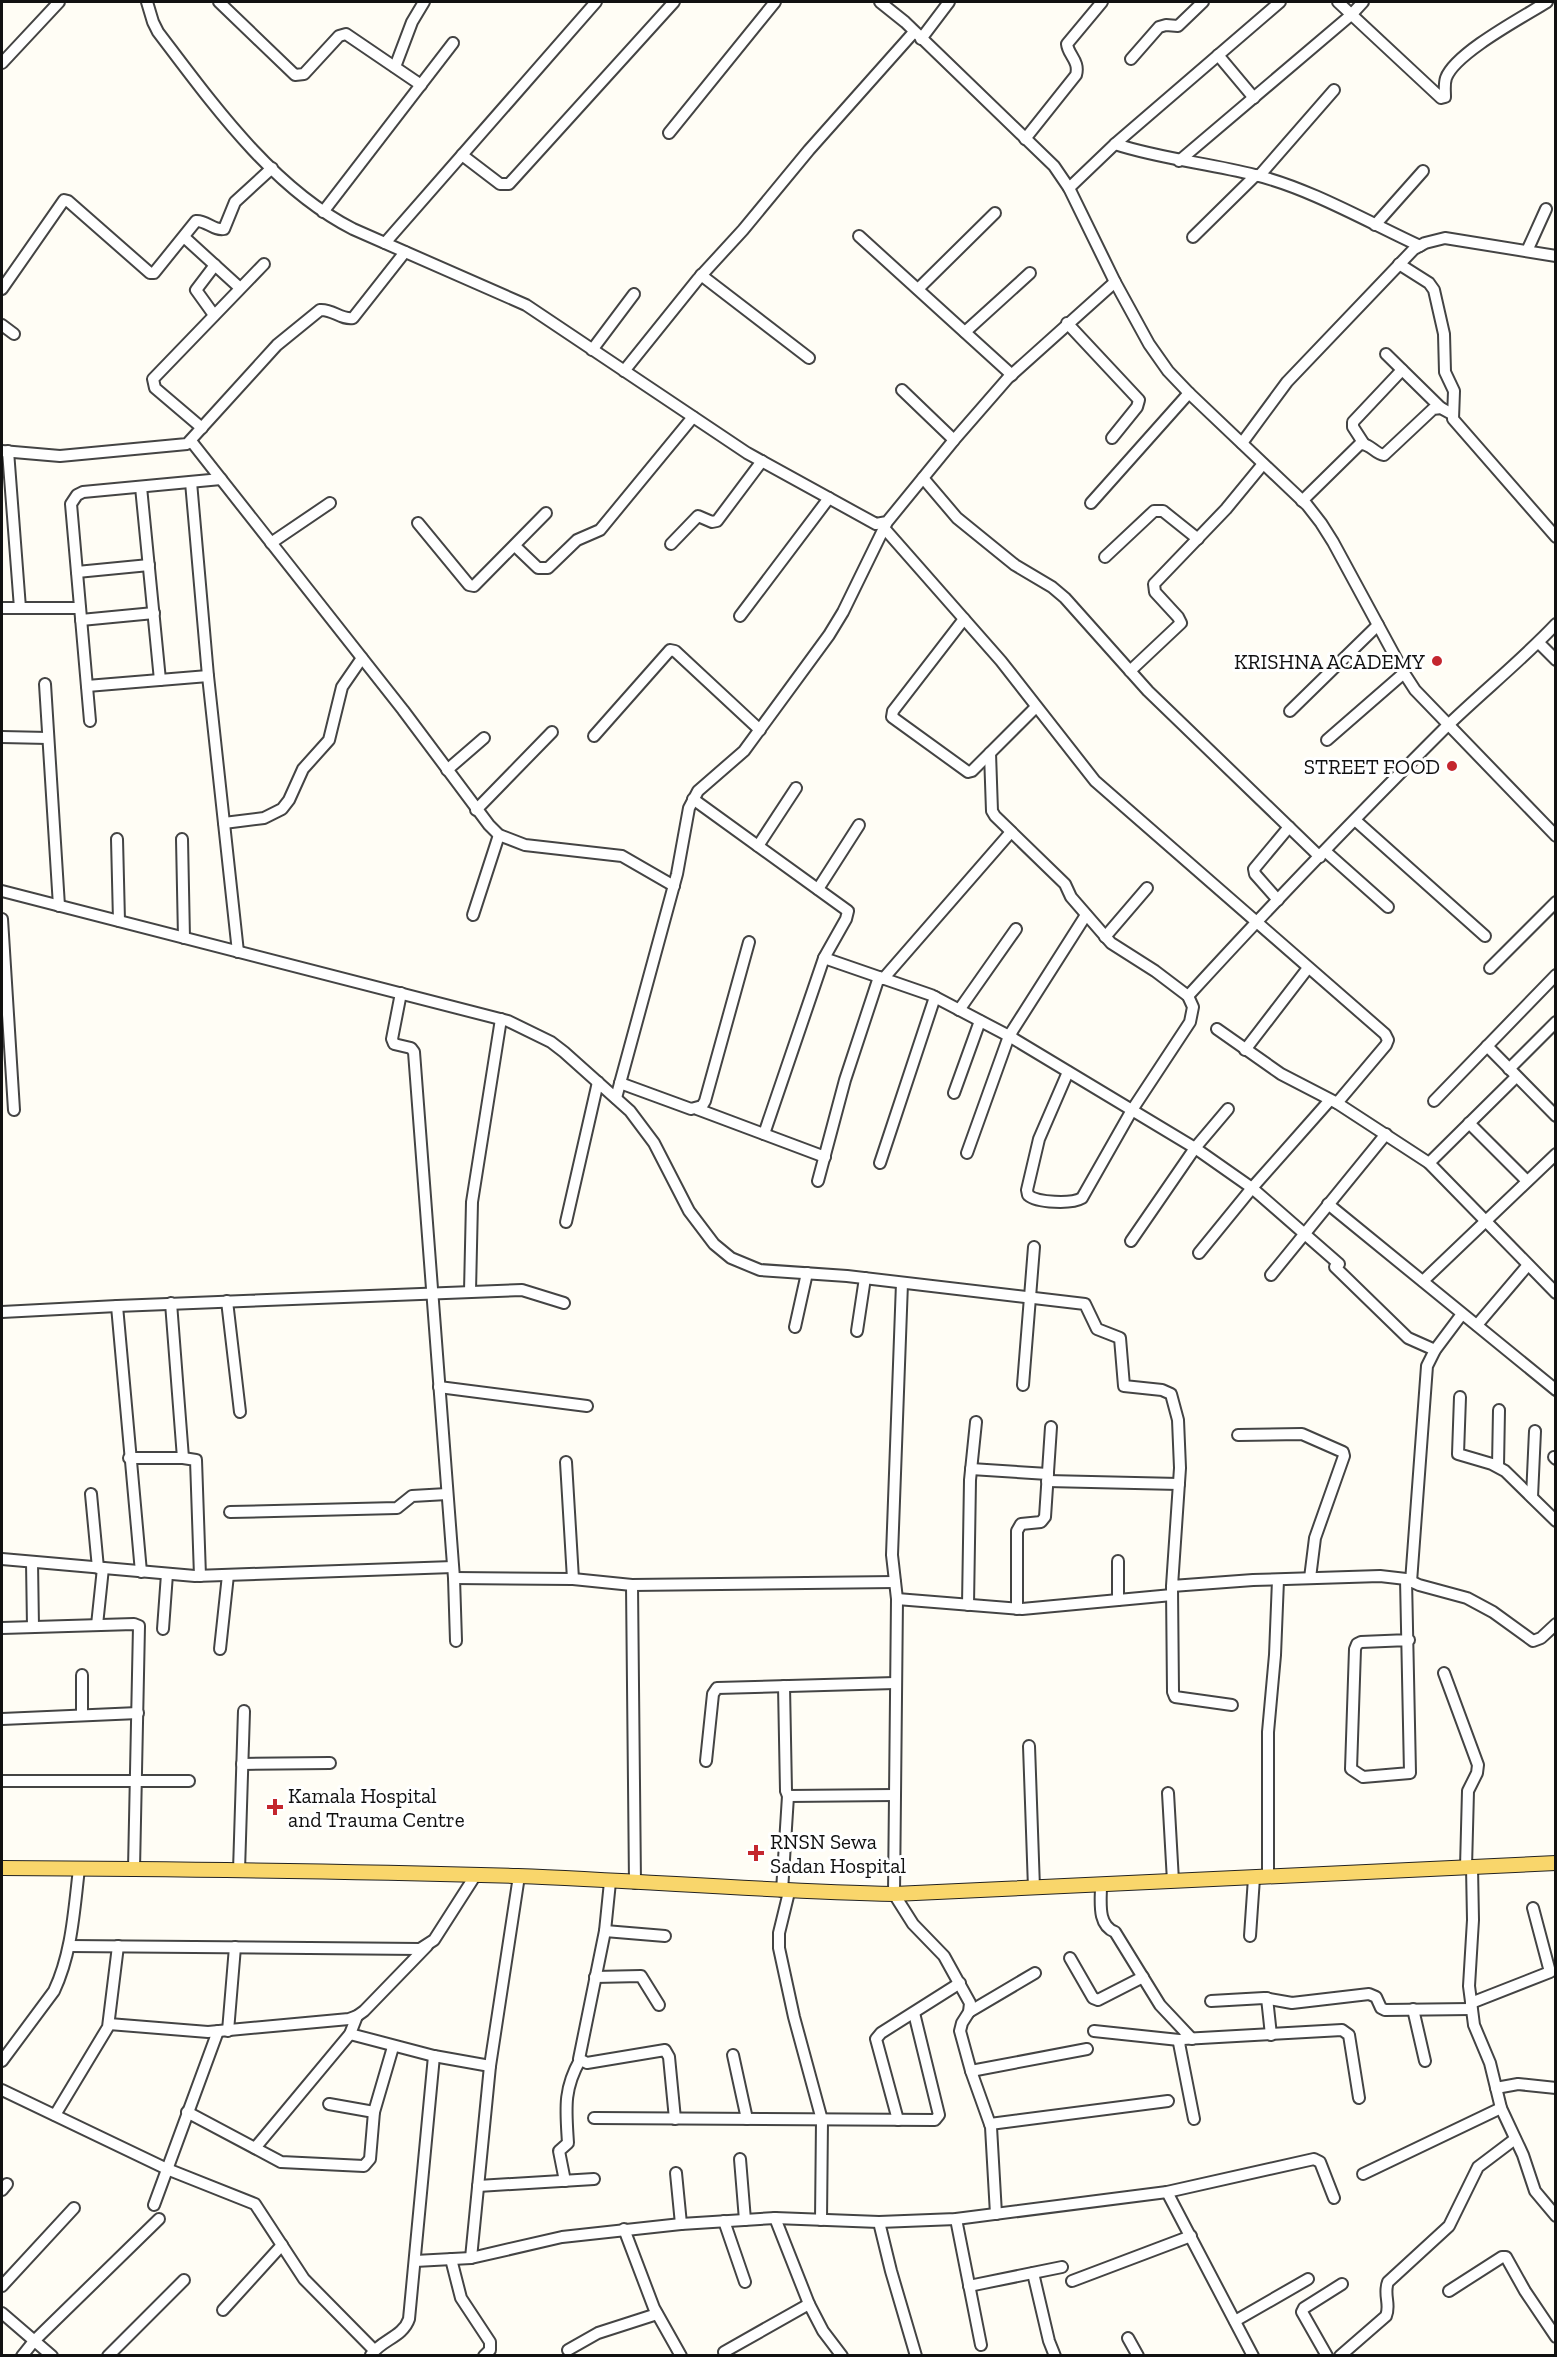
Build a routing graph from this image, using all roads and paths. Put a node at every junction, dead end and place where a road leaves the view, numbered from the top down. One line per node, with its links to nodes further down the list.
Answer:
1 (59, 2): 21 (street)
2 (147, 2): 31 (street)
3 (219, 2): 22 (street)
4 (424, 2): 22 (street)
5 (596, 2): 29 (street)
6 (674, 2): 29 (street)
7 (775, 2): 26 (street)
8 (880, 2): 17 (street)
9 (949, 2): 17 (street)
10 (1101, 2): 27 (street)
11 (1203, 2): 20 (street)
12 (1280, 2): 19 (street)
13 (1338, 2): 16 (street)
14 (1363, 2): 16 (street)
15 (1547, 2): 16 (street)
16 (1351, 15): 25 (street)
17 (918, 35): 27 (street); 51 (street)
18 (453, 43): 23 (street)
19 (1218, 55): 25 (street); 28 (street)
20 (1131, 59)
21 (2, 63)
22 (395, 67): 23 (street)
23 (421, 85): 36 (street)
24 (1334, 90): 33 (street)
25 (1254, 98): 30 (street)
26 (669, 133)
27 (1025, 139): 34 (street)
28 (1115, 144): 30 (street); 34 (street)
29 (462, 155): 42 (street)
30 (1179, 161): 33 (street)
31 (272, 168): 36 (street); 40 (street)
32 (1423, 171): 38 (street)
33 (1257, 175): 38 (street); 41 (street)
34 (1069, 188): 52 (street)
35 (1546, 209): 44 (street)
36 (323, 213): 42 (street)
37 (996, 213): 55 (street)
38 (1375, 225): 43 (street)
39 (859, 236): 55 (street)
40 (184, 237): 49 (street); 54 (street)
41 (1193, 237)
42 (385, 243): 45 (street)
43 (1420, 246): 44 (street); 48 (street)
44 (1527, 251): 46 (street)
45 (405, 252): 62 (street); 73 (street)
46 (1556, 256)
47 (264, 264): 53 (street)
48 (1399, 264): 71 (street); 77 (street)
49 (215, 265): 53 (street); 57 (street)
50 (1030, 273): 60 (street)
51 (701, 275): 64 (street); 66 (street)
52 (1115, 282): 58 (street); 69 (street)
53 (240, 288): 57 (street)
54 (2, 289)
55 (918, 290): 60 (street)
56 (634, 294): 62 (street)
57 (214, 315): 73 (street)
58 (1067, 323): 67 (street); 74 (street)
59 (2, 325): 61 (street)
60 (965, 332): 67 (street)
61 (14, 334)
62 (592, 351): 66 (street)
63 (1386, 354): 65 (street)
64 (809, 358)
65 (1402, 370): 70 (street); 78 (street)
66 (624, 371): 72 (street)
67 (1012, 375): 75 (street)
68 (902, 390): 75 (street)
69 (1189, 393): 77 (street); 89 (street)
70 (1441, 408): 71 (street); 78 (street)
71 (1452, 414): 93 (street)
72 (693, 417): 80 (street); 97 (street)
73 (202, 428): 76 (street)
74 (1112, 438)
75 (954, 440): 82 (street)
76 (191, 441): 79 (street); 83 (street)
77 (1242, 443): 81 (street)
78 (1364, 444): 87 (street)
79 (5, 451): 102 (street)
80 (762, 461): 86 (street); 96 (street)
81 (1263, 464): 87 (street); 94 (street)
82 (922, 478): 92 (street); 113 (street)
83 (221, 479): 84 (street); 95 (street)
84 (191, 482): 85 (street); 115 (street)
85 (141, 487): 99 (street); 100 (street)
86 (829, 498): 92 (street); 105 (street)
87 (1302, 501): 109 (street)
88 (330, 503): 95 (street)
89 (1091, 503)
90 (546, 513): 97 (street)
91 (418, 523): 97 (street)
92 (885, 525): 106 (street); 123 (street)
93 (1556, 537)
94 (1198, 539): 98 (street); 113 (street)
95 (272, 543): 111 (street)
96 (671, 544)
97 (515, 546)
98 (1105, 557)
99 (149, 566): 100 (street); 104 (street)
100 (77, 572): 103 (street)
101 (2, 608): 102 (street)
102 (20, 608): 103 (street)
103 (80, 608): 107 (street)
104 (154, 613): 107 (street); 116 (street)
105 (740, 616)
106 (964, 619): 119 (street); 130 (street)
107 (81, 620): 118 (street)
108 (1556, 624): 110 (street)
109 (1378, 626): 114 (street); 120 (street)
110 (1539, 642): 112 (street); 122 (street)
111 (362, 658): 131 (street); 136 (street)
112 (1556, 660)
113 (1130, 671): 138 (street)
114 (1404, 673): 122 (street); 129 (street)
115 (208, 676): 116 (street); 136 (street)
116 (160, 680): 118 (street)
117 (45, 684): 127 (street)
118 (87, 686): 121 (street)
119 (1036, 706): 130 (street); 158 (street)
120 (1290, 711)
121 (90, 721)
122 (1448, 725): 135 (street); 141 (street)
123 (760, 729): 125 (street); 133 (street)
124 (552, 732): 134 (street)
125 (594, 736)
126 (2, 737): 127 (street)
127 (48, 738): 152 (street)
128 (484, 738): 131 (street)
129 (1327, 740)
130 (990, 753): 139 (street)
131 (447, 770): 134 (street)
132 (796, 788): 144 (street)
133 (693, 799): 144 (street); 146 (street)
134 (476, 810): 140 (street)
135 (1355, 820): 145 (street); 160 (street)
136 (224, 823): 164 (street)
137 (858, 825): 148 (street)
138 (1289, 827): 145 (street); 150 (street)
139 (1011, 832): 155 (street); 169 (street)
140 (499, 835): 146 (street); 154 (street)
141 (1556, 836)
142 (117, 839): 157 (street)
143 (182, 839): 162 (street)
144 (758, 846): 148 (street)
145 (1323, 854): 150 (street); 153 (street)
146 (674, 886): 184 (street)
147 (1147, 888): 161 (street)
148 (818, 889): 165 (street)
149 (2, 891): 152 (street)
150 (1278, 900): 158 (street)
151 (1556, 902): 167 (street)
152 (59, 906): 157 (street)
153 (1388, 907)
154 (473, 915)
155 (1086, 915): 161 (street); 178 (street)
156 (2, 919): 192 (street)
157 (119, 921): 162 (street)
158 (1255, 923): 166 (street); 171 (street)
159 (1016, 929): 173 (street)
160 (1485, 936)
161 (1105, 937): 171 (street)
162 (184, 938): 164 (street)
163 (749, 942): 189 (street)
164 (238, 952): 170 (street)
165 (824, 958): 169 (street); 195 (street)
166 (1308, 968): 180 (street); 187 (street)
167 (1491, 968)
168 (1556, 975): 179 (street)
169 (881, 978): 172 (street); 200 (street)
170 (400, 993): 174 (street); 220 (street)
171 (1188, 996): 193 (street)
172 (935, 997): 173 (street); 201 (street)
173 (959, 1010): 175 (street)
174 (501, 1019): 183 (street); 219 (street)
175 (980, 1021): 178 (street); 185 (street)
176 (1556, 1022): 182 (street)
177 (1217, 1029): 180 (street)
178 (1009, 1036): 181 (street); 198 (street)
179 (1487, 1046): 182 (street); 188 (street)
180 (1245, 1050): 187 (street)
181 (1068, 1072): 193 (street); 193 (street)
182 (1513, 1073): 191 (street); 194 (street)
183 (598, 1082): 186 (street); 208 (street)
184 (620, 1083): 186 (street); 189 (street)
185 (954, 1093)
186 (616, 1098): 214 (street)
187 (1334, 1101): 196 (street); 205 (street)
188 (1434, 1101)
189 (697, 1109): 195 (street)
190 (1228, 1109): 197 (street)
191 (1553, 1109)
192 (14, 1110)
193 (1132, 1110): 197 (street)
194 (1469, 1123): 202 (street); 204 (street)
195 (764, 1134): 200 (street)
196 (1386, 1134): 202 (street); 206 (street)
197 (1195, 1148): 205 (street); 210 (street)
198 (967, 1153)
199 (1556, 1154): 204 (street)
200 (825, 1157): 203 (street)
201 (880, 1163)
202 (1429, 1163): 207 (street)
203 (818, 1181)
204 (1527, 1181): 207 (street)
205 (1252, 1188): 209 (street); 212 (street)
206 (1328, 1204): 209 (street); 217 (street)
207 (1486, 1221): 213 (street); 217 (street)
208 (566, 1222)
209 (1304, 1234): 215 (street); 232 (street)
210 (1131, 1241)
211 (1034, 1247): 222 (street)
212 (1199, 1253)
213 (1528, 1265): 221 (street); 229 (street)
214 (807, 1273): 216 (street); 230 (street)
215 (1270, 1275)
216 (865, 1278): 218 (street); 231 (street)
217 (1423, 1281): 228 (street)
218 (902, 1282): 222 (street); 269 (street)
219 (470, 1291): 220 (street); 225 (street)
220 (432, 1292): 223 (street); 234 (street)
221 (1556, 1293)
222 (1030, 1297): 233 (street); 250 (street)
223 (227, 1301): 224 (street); 239 (street)
224 (171, 1303): 226 (street); 245 (street)
225 (564, 1303)
226 (117, 1306): 227 (street); 244 (street)
227 (2, 1312)
228 (1462, 1314): 229 (street); 232 (street)
229 (1477, 1325): 235 (street)
230 (795, 1327)
231 (857, 1331)
232 (1435, 1350): 268 (street)
233 (1023, 1385)
234 (439, 1387): 237 (street); 252 (street)
235 (1555, 1388)
236 (1460, 1397): 247 (street)
237 (587, 1407)
238 (1499, 1410): 247 (street)
239 (240, 1412)
240 (976, 1422): 248 (street)
241 (1051, 1427): 249 (street)
242 (1536, 1431): 253 (street)
243 (1238, 1435): 265 (street)
244 (129, 1458): 245 (street); 260 (street)
245 (183, 1458): 264 (street)
246 (566, 1462): 266 (street)
247 (1498, 1466): 253 (street)
248 (971, 1468): 249 (street); 274 (street)
249 (1048, 1477): 250 (street); 275 (street)
250 (1179, 1484): 271 (street)
251 (91, 1494): 259 (street)
252 (447, 1494): 254 (street); 261 (street)
253 (1532, 1497): 255 (street)
254 (230, 1512)
255 (1556, 1521)
256 (2, 1559): 258 (street)
257 (1118, 1561): 273 (street)
258 (33, 1562): 259 (street); 278 (street)
259 (100, 1568): 260 (street); 277 (street)
260 (141, 1572): 262 (street)
261 (453, 1572): 263 (street); 266 (street); 282 (street)
262 (167, 1574): 264 (street); 280 (street)
263 (228, 1575): 264 (street); 283 (street)
264 (200, 1576)
265 (1310, 1578): 267 (street); 268 (street)
266 (573, 1579): 270 (street)
267 (1278, 1580): 271 (street); 311 (street)
268 (1409, 1581): 276 (street); 281 (street)
269 (895, 1582): 270 (street); 272 (street)
270 (632, 1585): 314 (street)
271 (1172, 1591): 273 (street); 288 (street)
272 (897, 1599): 274 (street); 286 (street)
273 (1118, 1600): 275 (street)
274 (968, 1605): 275 (street)
275 (1017, 1609)
276 (1556, 1624)
277 (97, 1625): 278 (street); 290 (street)
278 (33, 1627): 279 (street)
279 (2, 1628)
280 (163, 1629)
281 (1409, 1640): 281 (street)
282 (456, 1641)
283 (220, 1649)
284 (1444, 1673): 304 (street)
285 (82, 1675): 291 (street)
286 (895, 1683): 287 (street); 301 (street)
287 (784, 1686): 294 (street); 302 (street)
288 (1232, 1705)
289 (244, 1711): 296 (street)
290 (138, 1713): 291 (street); 298 (street)
291 (82, 1715): 292 (street)
292 (2, 1719)
293 (1029, 1746): 316 (street)
294 (706, 1761)
295 (330, 1763): 296 (street)
296 (243, 1764): 308 (street)
297 (2, 1780): 298 (street)
298 (136, 1781): 299 (street); 307 (street)
299 (189, 1781)
300 (1168, 1793): 312 (street)
301 (894, 1795): 302 (street); 318 (street)
302 (788, 1796): 317 (street)
303 (1556, 1863): 304 (main road)
304 (1469, 1867): 311 (main road); 335 (street)
305 (2, 1868): 306 (main road)
306 (79, 1869): 307 (main road); 323 (street)
307 (134, 1869): 308 (main road)
308 (239, 1871): 309 (main road)
309 (475, 1876): 310 (main road); 325 (street)
310 (519, 1876): 313 (main road); 354 (street)
311 (1261, 1877): 312 (main road); 322 (street)
312 (1173, 1881): 315 (main road)
313 (610, 1882): 314 (main road); 320 (street)
314 (635, 1883): 317 (main road)
315 (1101, 1885): 316 (main road); 330 (street)
316 (1034, 1888): 318 (main road)
317 (786, 1891): 318 (main road); 370 (street)
318 (894, 1894): 331 (street)
319 (1533, 1908): 335 (street)
320 (605, 1931): 321 (street); 329 (street)
321 (665, 1936)
322 (1250, 1936)
323 (69, 1946): 324 (street); 352 (street)
324 (118, 1946): 326 (street); 340 (street)
325 (427, 1946): 326 (street); 339 (street)
326 (235, 1947): 341 (street)
327 (1070, 1958): 330 (street)
328 (1035, 1973): 337 (street)
329 (596, 1977): 334 (street); 351 (street)
330 (1143, 1977): 345 (street)
331 (960, 1983): 337 (street); 338 (street)
332 (1267, 1998): 333 (street); 336 (street); 344 (street)
333 (1211, 2001)
334 (659, 2005)
335 (1471, 2006): 336 (street); 356 (street)
336 (1413, 2009): 353 (street)
337 (969, 2012): 355 (street)
338 (914, 2013): 371 (street); 371 (street)
339 (357, 2016): 341 (street); 343 (street)
340 (109, 2024): 341 (street); 365 (street)
341 (223, 2031): 363 (street)
342 (1094, 2031): 346 (street)
343 (350, 2034): 347 (street); 374 (street)
344 (1271, 2035): 345 (street); 359 (street)
345 (1192, 2039): 346 (street)
346 (1179, 2040): 369 (street)
347 (393, 2047): 350 (street); 364 (street)
348 (1087, 2049): 355 (street)
349 (733, 2055): 368 (street)
350 (434, 2056): 354 (street); 401 (street)
351 (580, 2060): 367 (street); 380 (street)
352 (2, 2061)
353 (1425, 2061)
354 (490, 2066): 381 (street)
355 (971, 2071): 372 (street)
356 (1496, 2088): 357 (street); 362 (street)
357 (1556, 2088)
358 (2, 2090): 365 (street)
359 (1359, 2098)
360 (1168, 2101): 372 (street)
361 (329, 2104): 364 (street)
362 (1501, 2108): 373 (street); 378 (street)
363 (187, 2112): 374 (street); 376 (street)
364 (374, 2112): 374 (street)
365 (55, 2115): 376 (street)
366 (594, 2118): 367 (street)
367 (675, 2119): 368 (street)
368 (747, 2119): 370 (street)
369 (1194, 2119)
370 (822, 2120): 371 (street); 392 (street)
371 (898, 2120)
372 (990, 2124): 386 (street)
373 (1515, 2139): 387 (street); 435 (street)
374 (255, 2148)
375 (740, 2159): 391 (street)
376 (167, 2169): 384 (street); 398 (street)
377 (676, 2173): 395 (street)
378 (1363, 2174)
379 (594, 2179): 380 (street)
380 (565, 2181): 381 (street)
381 (478, 2186): 399 (street)
382 (1167, 2192): 383 (street); 386 (street); 397 (street)
383 (1334, 2198)
384 (154, 2205)
385 (74, 2208): 409 (street)
386 (996, 2214): 390 (street)
387 (1556, 2216)
388 (775, 2218): 391 (street); 392 (street); 412 (street)
389 (159, 2219): 419 (street)
390 (956, 2219): 394 (street); 410 (street)
391 (745, 2220): 393 (street)
392 (821, 2220): 394 (street)
393 (724, 2221): 395 (street); 407 (street)
394 (879, 2222): 430 (street)
395 (681, 2224): 396 (street)
396 (624, 2229): 399 (street); 415 (street)
397 (1191, 2236): 406 (street); 416 (street)
398 (282, 2245): 413 (street); 422 (street)
399 (471, 2258): 400 (street)
400 (451, 2259): 401 (street); 427 (street)
401 (415, 2261): 422 (street)
402 (1062, 2266): 403 (street)
403 (1033, 2272): 410 (street); 431 (street)
404 (1308, 2279): 416 (street)
405 (184, 2280): 426 (street)
406 (1072, 2281)
407 (745, 2282)
408 (1342, 2284): 434 (street)
409 (2, 2286)
410 (969, 2286): 420 (street)
411 (1449, 2291): 417 (street)
412 (810, 2304): 423 (street); 429 (street)
413 (223, 2310)
414 (2, 2313): 419 (street)
415 (657, 2314): 421 (street); 428 (street)
416 (1235, 2321): 433 (street)
417 (1554, 2333)
418 (1128, 2338): 432 (street)
419 (34, 2341): 424 (street); 425 (street)
420 (981, 2344)
421 (568, 2350)
422 (378, 2352)
423 (724, 2352)
424 (22, 2355)
425 (52, 2355)
426 (108, 2355)
427 (484, 2355)
428 (681, 2355)
429 (842, 2355)
430 (916, 2355)
431 (1055, 2355)
432 (1138, 2355)
433 (1253, 2355)
434 (1327, 2355)
435 (1340, 2355)

